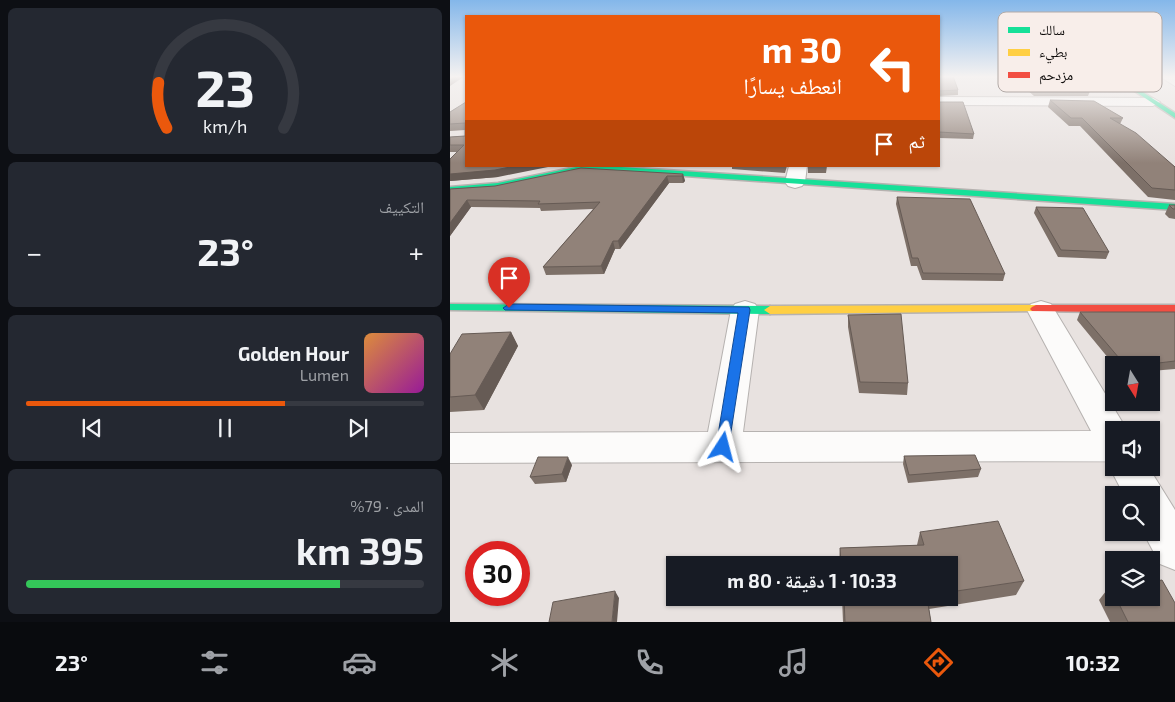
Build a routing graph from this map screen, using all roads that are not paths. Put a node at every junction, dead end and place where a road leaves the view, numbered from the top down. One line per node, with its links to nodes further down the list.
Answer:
1 (1158, 105): 2 (street)
2 (1175, 116)
3 (797, 174): 4 (street); 5 (street)
4 (450, 188)
5 (1175, 207)
6 (450, 307): 8 (street)
7 (1175, 309): 9 (street)
8 (745, 310): 9 (street); 12 (street)
9 (1041, 310): 10 (street)
10 (1105, 424)
11 (1105, 446): 12 (street)
12 (723, 447): 13 (street)
13 (450, 448)
14 (1160, 523): 15 (street)
15 (1175, 549)

